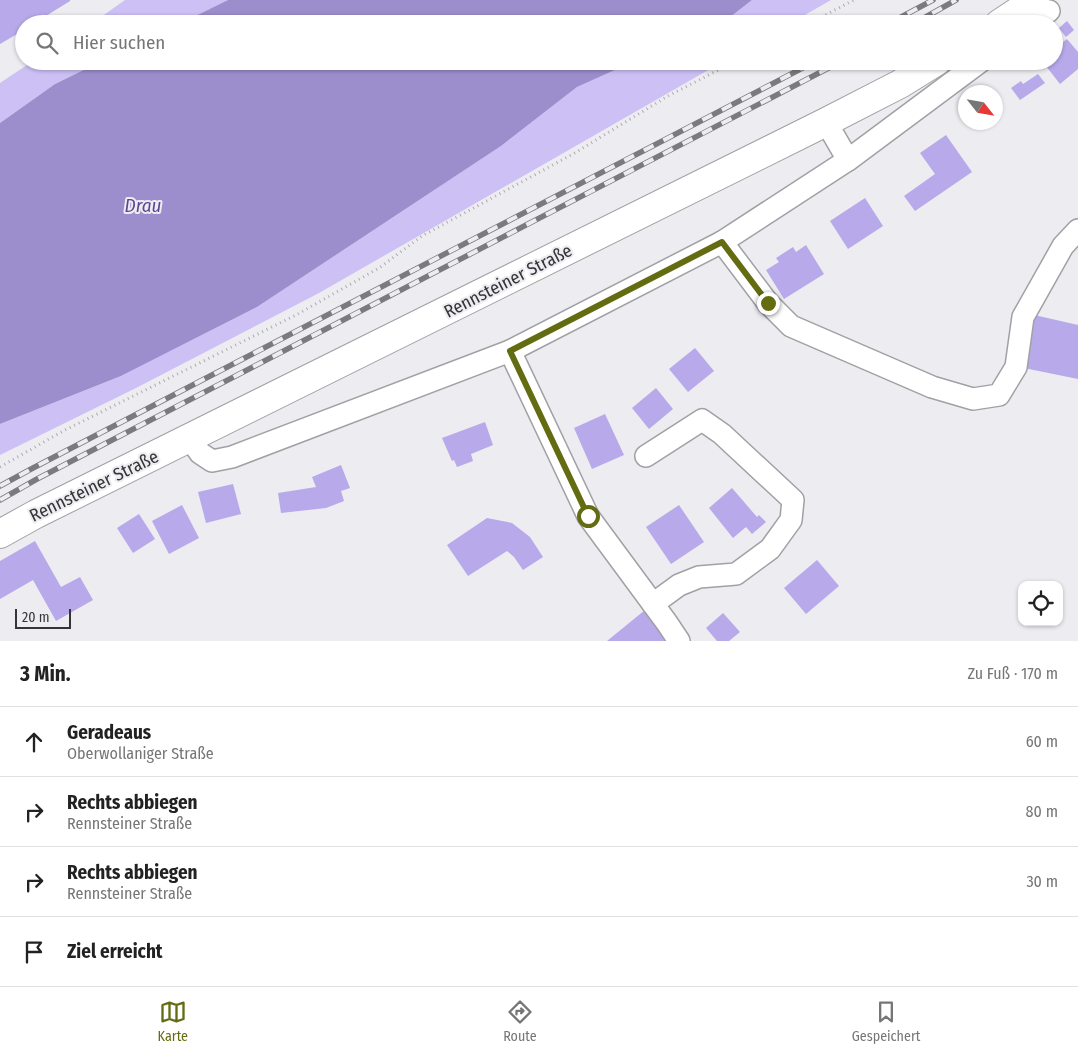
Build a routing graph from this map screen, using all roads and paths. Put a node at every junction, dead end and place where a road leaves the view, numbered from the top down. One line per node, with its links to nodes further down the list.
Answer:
1 (854, 0): 3 (path)
2 (1042, 6): 4 (main road)
3 (825, 15)
4 (1020, 15)
5 (719, 70): 15 (path)
6 (923, 70): 8 (main road, Rennsteiner Straße)
7 (969, 70): 9 (street)
8 (826, 122): 9 (street); 13 (main road, Rennsteiner Straße)
9 (848, 160): 11 (street)
10 (1078, 230): 11 (street)
11 (722, 242): 12 (street)
12 (510, 351): 13 (street); 17 (street)
13 (190, 439): 16 (main road, Rennsteiner Straße)
14 (646, 456): 17 (street)
15 (0, 467)
16 (0, 534)
17 (653, 604): 18 (street)
18 (679, 641)

